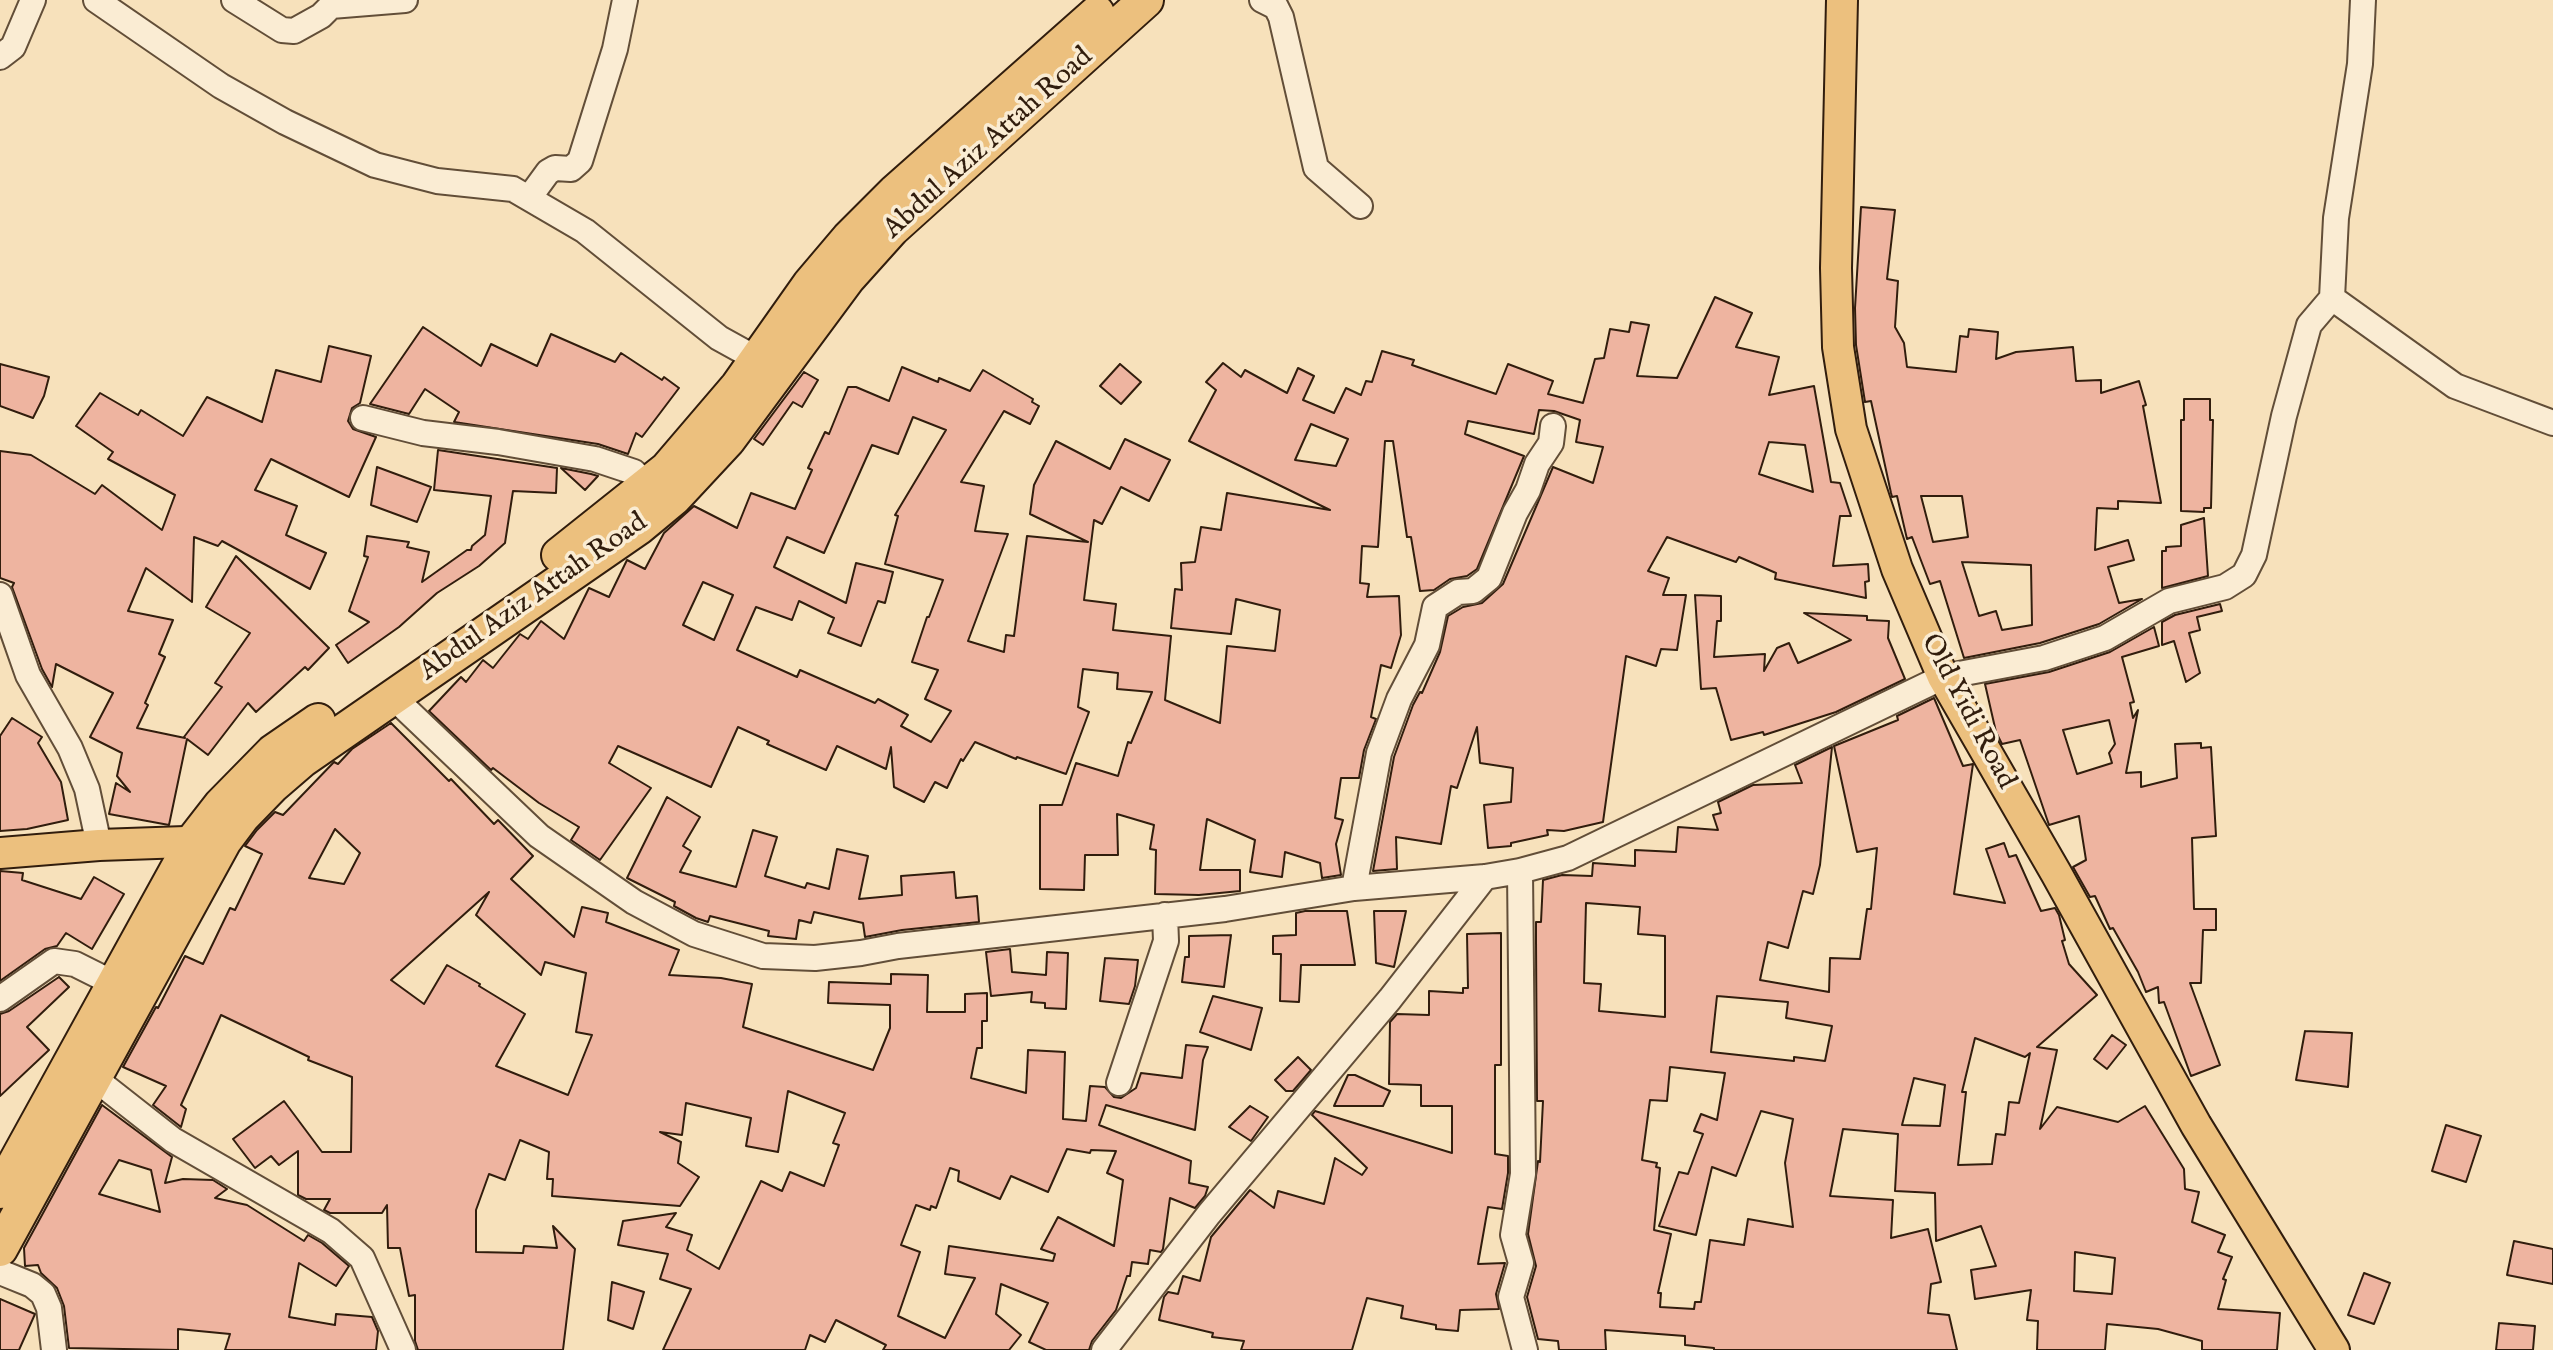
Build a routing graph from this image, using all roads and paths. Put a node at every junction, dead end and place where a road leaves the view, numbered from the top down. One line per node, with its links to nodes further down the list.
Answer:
1 (33, 0): 11 (street)
2 (96, 0): 12 (street)
3 (234, 0): 4 (street)
4 (405, 0)
5 (625, 0): 12 (street)
6 (1113, 0): 15 (highway, Abdul Aziz Attah Road)
7 (1146, 0): 15 (highway, Abdul Aziz Attah Road)
8 (1262, 0): 13 (street)
9 (1842, 0): 22 (main road, Old Yidi Road)
10 (2363, 0): 14 (street)
11 (0, 57)
12 (529, 198): 16 (street)
13 (1360, 206)
14 (2332, 298): 18 (street); 22 (street)
15 (788, 337): 16 (highway, Abdul Aziz Attah Road); 23 (highway, Abdul Aziz Attah Road)
16 (757, 359): 20 (highway, Abdul Aziz Attah Road)
17 (363, 418): 20 (street)
18 (2553, 423)
19 (1553, 426): 29 (street)
20 (646, 485): 24 (highway, Abdul Aziz Attah Road)
21 (0, 595): 25 (street)
22 (1943, 677): 27 (street); 42 (main road, Old Yidi Road)
23 (392, 696): 24 (highway, Abdul Aziz Attah Road); 30 (street)
24 (209, 841): 25 (main road); 31 (highway, Abdul Aziz Attah Road); 33 (highway, Abdul Aziz Attah Road)
25 (99, 845): 26 (main road)
26 (1, 852)
27 (1520, 871): 28 (street); 41 (street)
28 (1485, 877): 29 (street); 40 (street)
29 (1354, 888): 30 (street)
30 (1165, 915): 34 (street)
31 (115, 984): 32 (street); 35 (highway, Abdul Aziz Attah Road)
32 (0, 999)
33 (94, 1078): 36 (highway, Abdul Aziz Attah Road); 39 (street)
34 (1119, 1083)
35 (0, 1191)
36 (0, 1249)
37 (0, 1272): 38 (street)
38 (54, 1350)
39 (403, 1350)
40 (1104, 1350)
41 (1525, 1350)
42 (2334, 1350)

